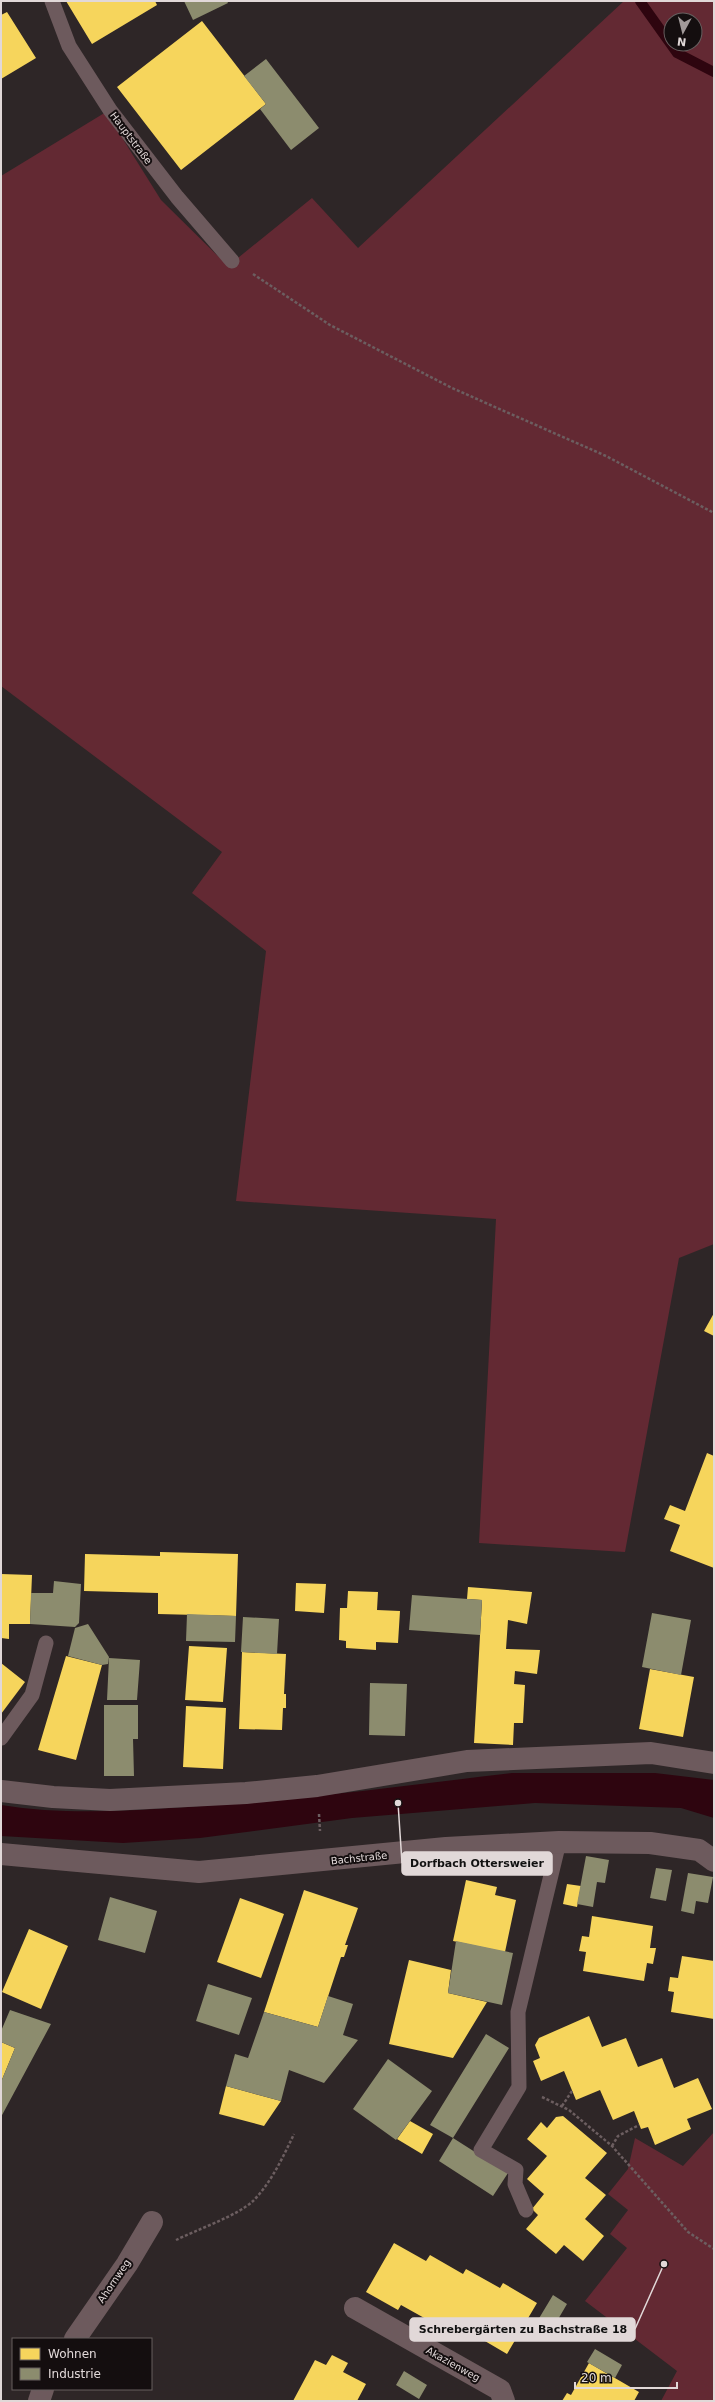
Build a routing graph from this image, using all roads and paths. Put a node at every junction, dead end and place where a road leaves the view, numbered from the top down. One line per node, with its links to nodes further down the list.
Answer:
1 (52, 1): 2 (lane, Hauptstraße)
2 (232, 261): 3 (path)
3 (714, 513)
4 (46, 1642): 5 (lane)
5 (1, 1738)
6 (714, 1763): 7 (street)
7 (1, 1791)
8 (319, 1810): 9 (path)
9 (320, 1832)
10 (559, 1842): 11 (street, Bachstraße); 12 (street, Bachstraße); 13 (lane)
11 (1, 1854)
12 (714, 1861)
13 (519, 2087): 15 (path); 19 (lane)
14 (572, 2091): 15 (path)
15 (562, 2106): 18 (path)
16 (639, 2125): 18 (path)
17 (294, 2134): 21 (path)
18 (612, 2146): 22 (path)
19 (526, 2210)
20 (152, 2222): 24 (street, Ahornweg)
21 (169, 2243)
22 (714, 2249)
23 (355, 2308): 27 (street, Akazienweg)
24 (76, 2338)
25 (43, 2390): 26 (street)
26 (39, 2401)
27 (504, 2401)

